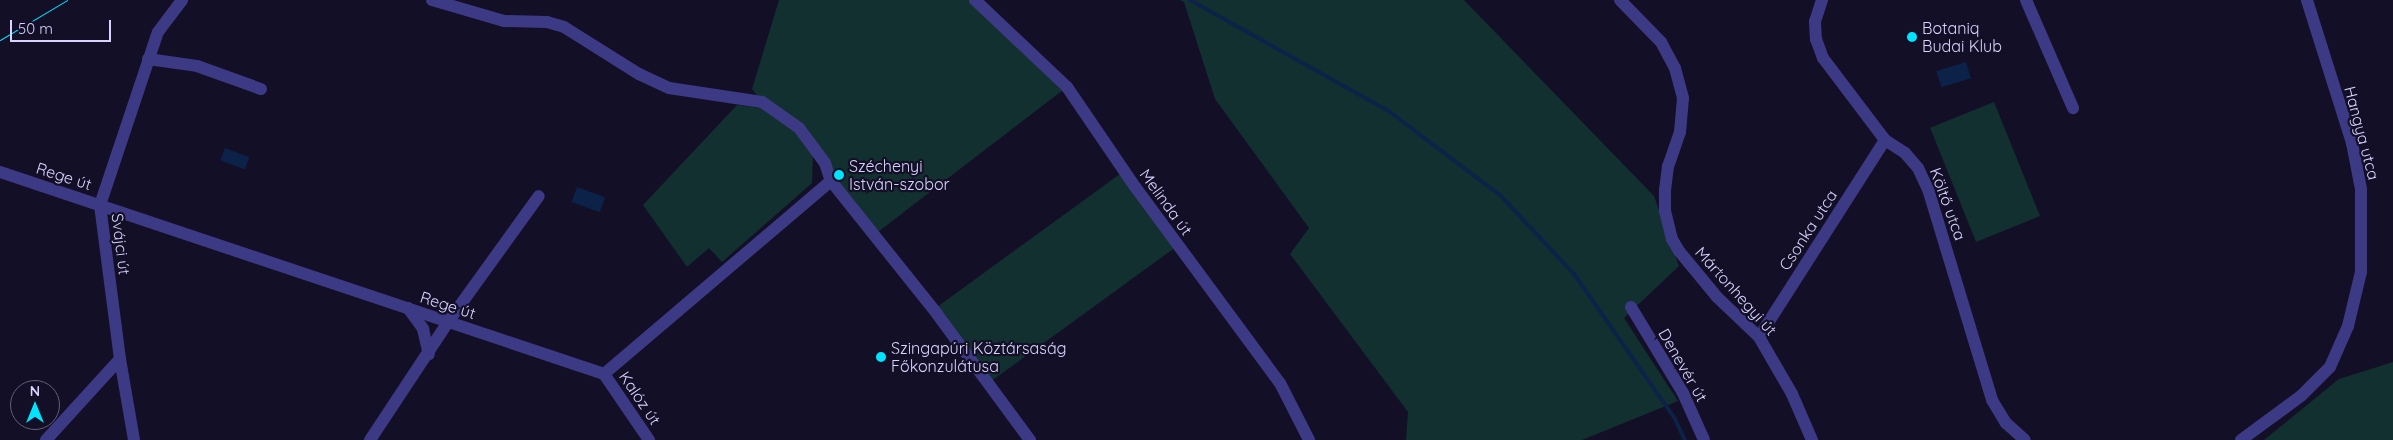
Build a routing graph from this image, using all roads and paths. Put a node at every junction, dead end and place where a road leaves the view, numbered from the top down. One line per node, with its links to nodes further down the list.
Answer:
1 (182, 0): 8 (street, Svájci út)
2 (432, 0): 13 (street)
3 (975, 0): 28 (street, Melinda út)
4 (1620, 0): 19 (street, Mártonhegyi út)
5 (1822, 0): 11 (street, Költő utca)
6 (2026, 0): 10 (street)
7 (2306, 0): 32 (street, Hangya utca)
8 (148, 59): 9 (street); 15 (street, Svájci út)
9 (261, 89)
10 (2074, 108)
11 (1885, 140): 19 (street, Csonka utca); 31 (street, Költő utca)
12 (0, 172): 15 (street, Rege út)
13 (831, 181): 22 (street); 27 (street)
14 (539, 196): 18 (street)
15 (100, 205): 17 (street, Rege út); 21 (street, Svájci út)
16 (1630, 307): 29 (street, Denevér út)
17 (408, 308): 18 (street, Rege út); 20 (street)
18 (448, 322): 20 (street); 22 (street, Rege út)
19 (1759, 337): 30 (street, Mártonhegyi út)
20 (429, 354): 25 (street)
21 (120, 359): 23 (street); 24 (street, Svájci út)
22 (604, 374): 26 (street, Kalóz út)
23 (46, 440)
24 (134, 440)
25 (370, 440)
26 (649, 440)
27 (1030, 440)
28 (1309, 440)
29 (1704, 440)
30 (1812, 440)
31 (2025, 440)
32 (2241, 440)

